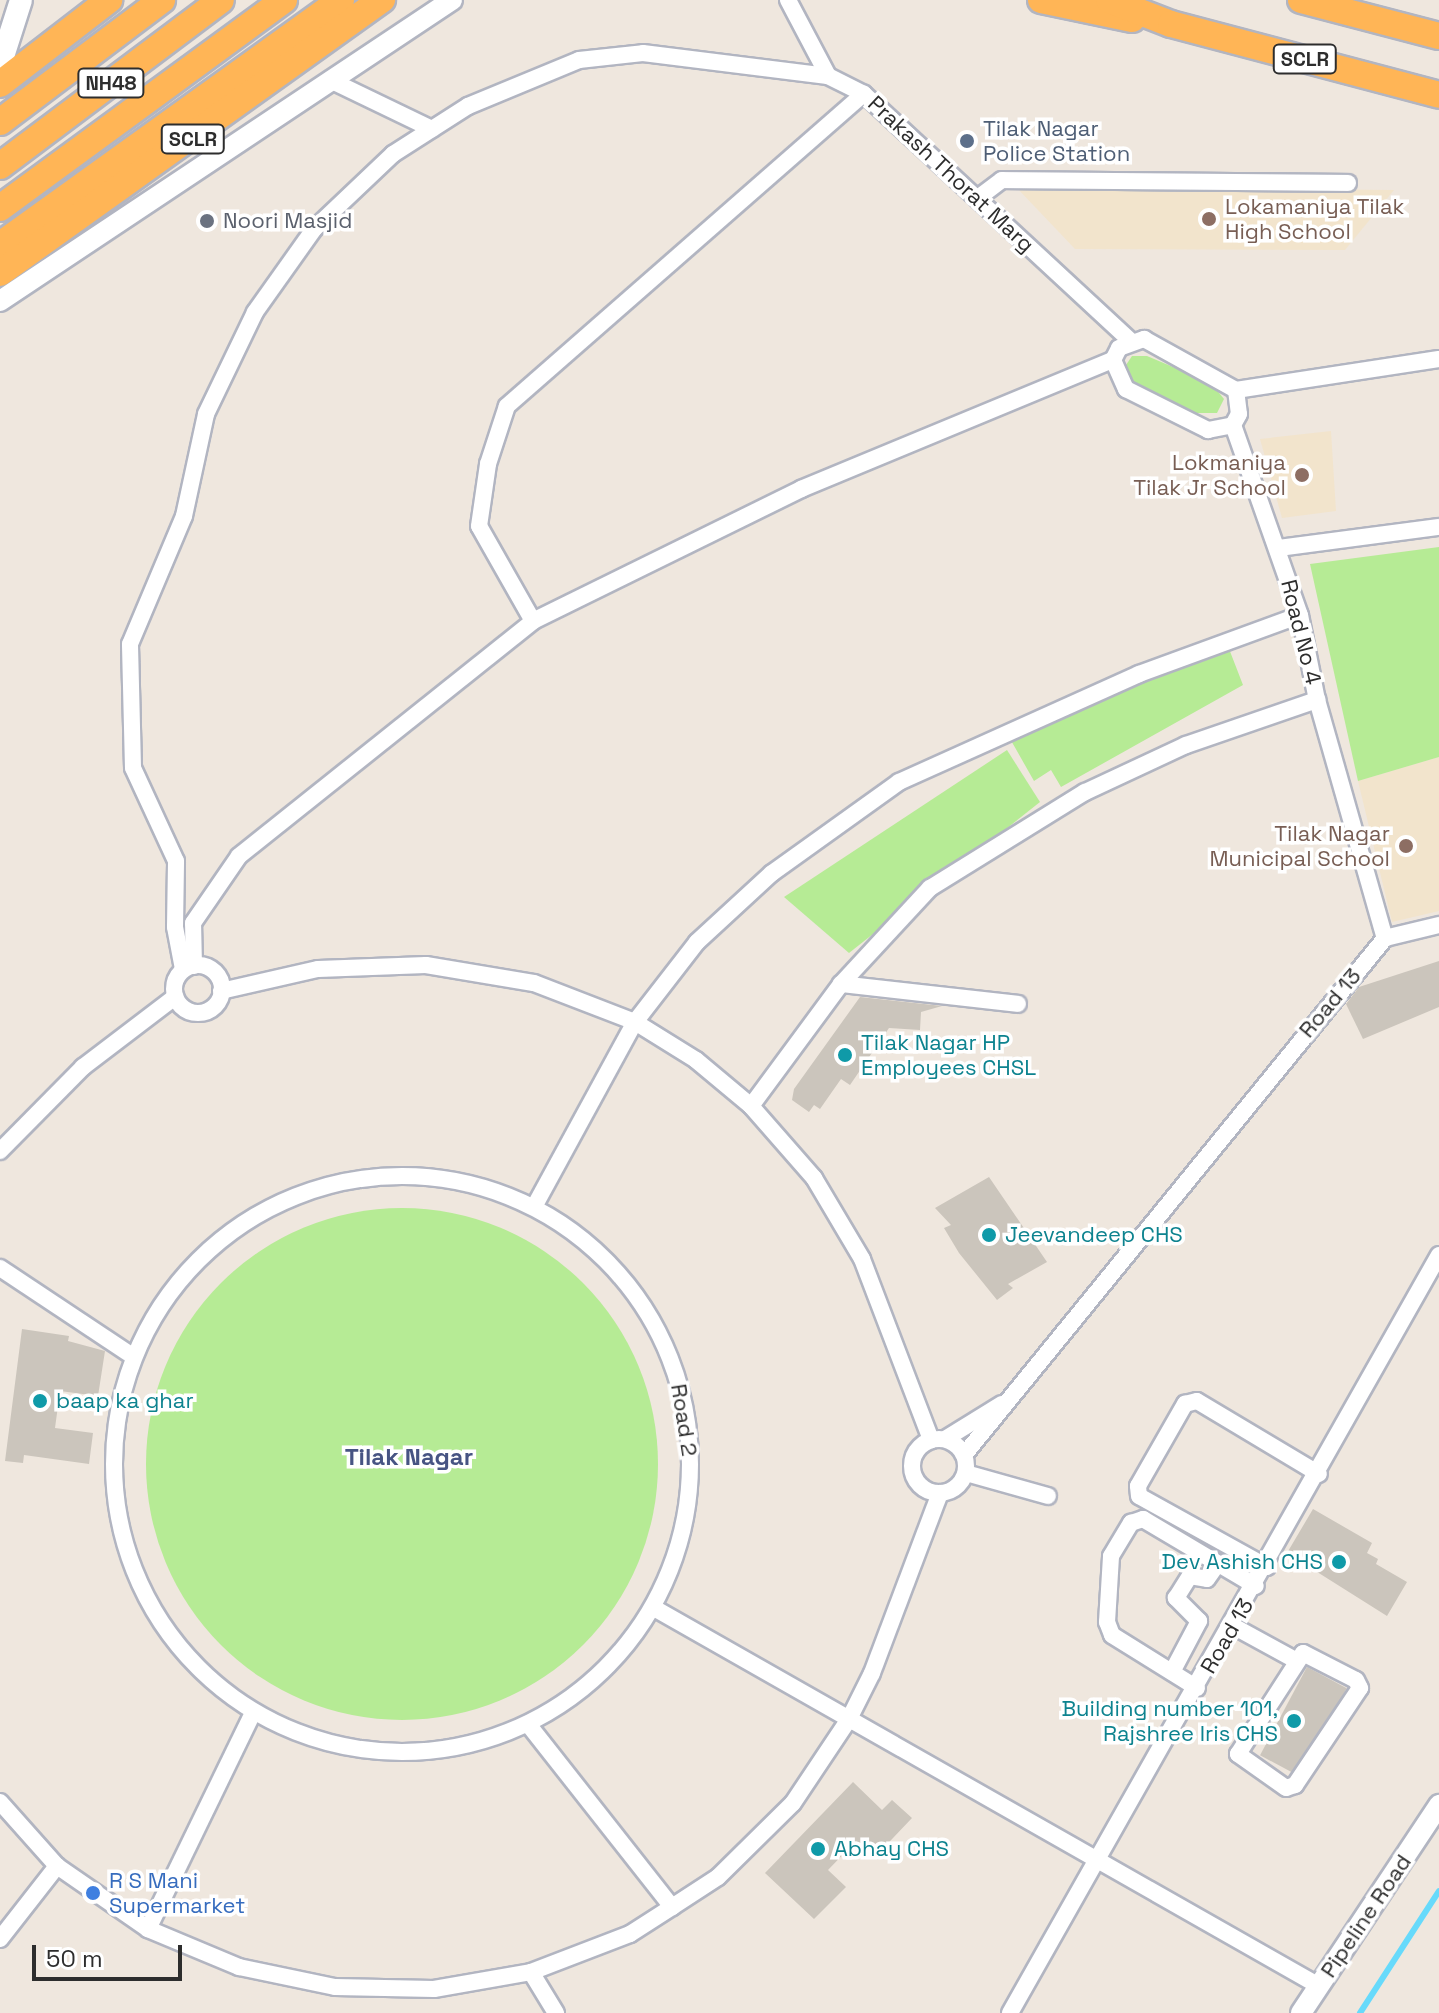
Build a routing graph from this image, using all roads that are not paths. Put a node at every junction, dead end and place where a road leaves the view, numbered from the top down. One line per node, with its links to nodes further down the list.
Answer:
1 (21, 0): 15 (main road)
2 (109, 0): 18 (highway)
3 (162, 0): 21 (highway, NH48)
4 (221, 0): 23 (highway, NH48)
5 (284, 0): 26 (highway)
6 (341, 0): 27 (highway, SCLR)
7 (382, 0): 28 (highway, SCLR)
8 (452, 0): 17 (street)
9 (788, 0): 16 (street)
10 (1041, 0): 13 (highway)
11 (1109, 0): 13 (highway, SCLR)
12 (1301, 0): 14 (highway, SCLR)
13 (1171, 24): 20 (highway, SCLR)
14 (1439, 36)
15 (0, 66)
16 (828, 76): 19 (street, Prakash Thorat Marg); 22 (street, Prakash Thorat Marg)
17 (330, 80): 22 (street); 29 (street)
18 (0, 84)
19 (864, 94): 25 (street, Prakash Thorat Marg); 38 (street)
20 (1439, 95)
21 (0, 122)
22 (432, 129): 42 (street, Prakash Thorat Marg)
23 (0, 166)
24 (1348, 183): 25 (street)
25 (978, 198): 30 (street, Prakash Thorat Marg)
26 (0, 208)
27 (0, 245)
28 (0, 273)
29 (0, 301)
30 (1131, 341): 32 (street); 33 (street)
31 (1439, 359): 33 (street)
32 (1113, 360): 34 (street); 38 (street)
33 (1236, 390): 34 (street, Road No 4)
34 (1233, 425): 36 (street, Road No 4)
35 (1439, 527): 36 (street)
36 (1279, 548): 37 (street, Road No 4)
37 (1300, 615): 39 (street, Road No 4); 47 (street)
38 (533, 621): 42 (street)
39 (1317, 700): 41 (street, Road No 4); 43 (street)
40 (1439, 925): 41 (street)
41 (1385, 938): 54 (street, Road 13)
42 (189, 968): 44 (street); 45 (street)
43 (841, 984): 46 (street); 48 (street)
44 (221, 991): 45 (street); 47 (street)
45 (175, 997): 49 (street)
46 (1018, 1004)
47 (635, 1022): 48 (street); 50 (street)
48 (751, 1106): 55 (street)
49 (0, 1151)
50 (534, 1207): 53 (street, Road 2); 63 (street, Road 2)
51 (1439, 1255): 57 (street, Road 13)
52 (0, 1268): 53 (street)
53 (128, 1353): 68 (street, Road 2)
54 (1002, 1404): 55 (street); 56 (street, Road 13)
55 (938, 1439): 56 (street); 58 (street)
56 (965, 1464): 58 (street); 59 (street)
57 (1319, 1474): 61 (street, Road 13); 61 (street)
58 (940, 1493): 69 (street)
59 (1048, 1496)
60 (1218, 1563): 62 (street); 66 (street); 66 (street)
61 (1267, 1567): 62 (street, Road 13)
62 (1256, 1586): 64 (street, Road 13)
63 (654, 1608): 69 (street); 70 (street, Road 2)
64 (1233, 1626): 65 (street); 67 (street, Road 13)
65 (1297, 1661): 65 (street)
66 (1172, 1672): 67 (street)
67 (1197, 1688): 73 (street, Road 13)
68 (253, 1713): 70 (street, Road 2); 76 (street)
69 (849, 1719): 73 (street); 75 (street)
70 (528, 1724): 75 (street)
71 (0, 1802): 74 (street)
72 (1439, 1805): 79 (street, Pipeline Road)
73 (1097, 1860): 79 (street); 81 (street, Road 13)
74 (57, 1866): 76 (street); 77 (street)
75 (672, 1907): 78 (street)
76 (148, 1929): 78 (street)
77 (0, 1939)
78 (531, 1972): 80 (street)
79 (1319, 1986): 82 (street, Pipeline Road)
80 (556, 2013)
81 (1010, 2013)
82 (1301, 2013)

